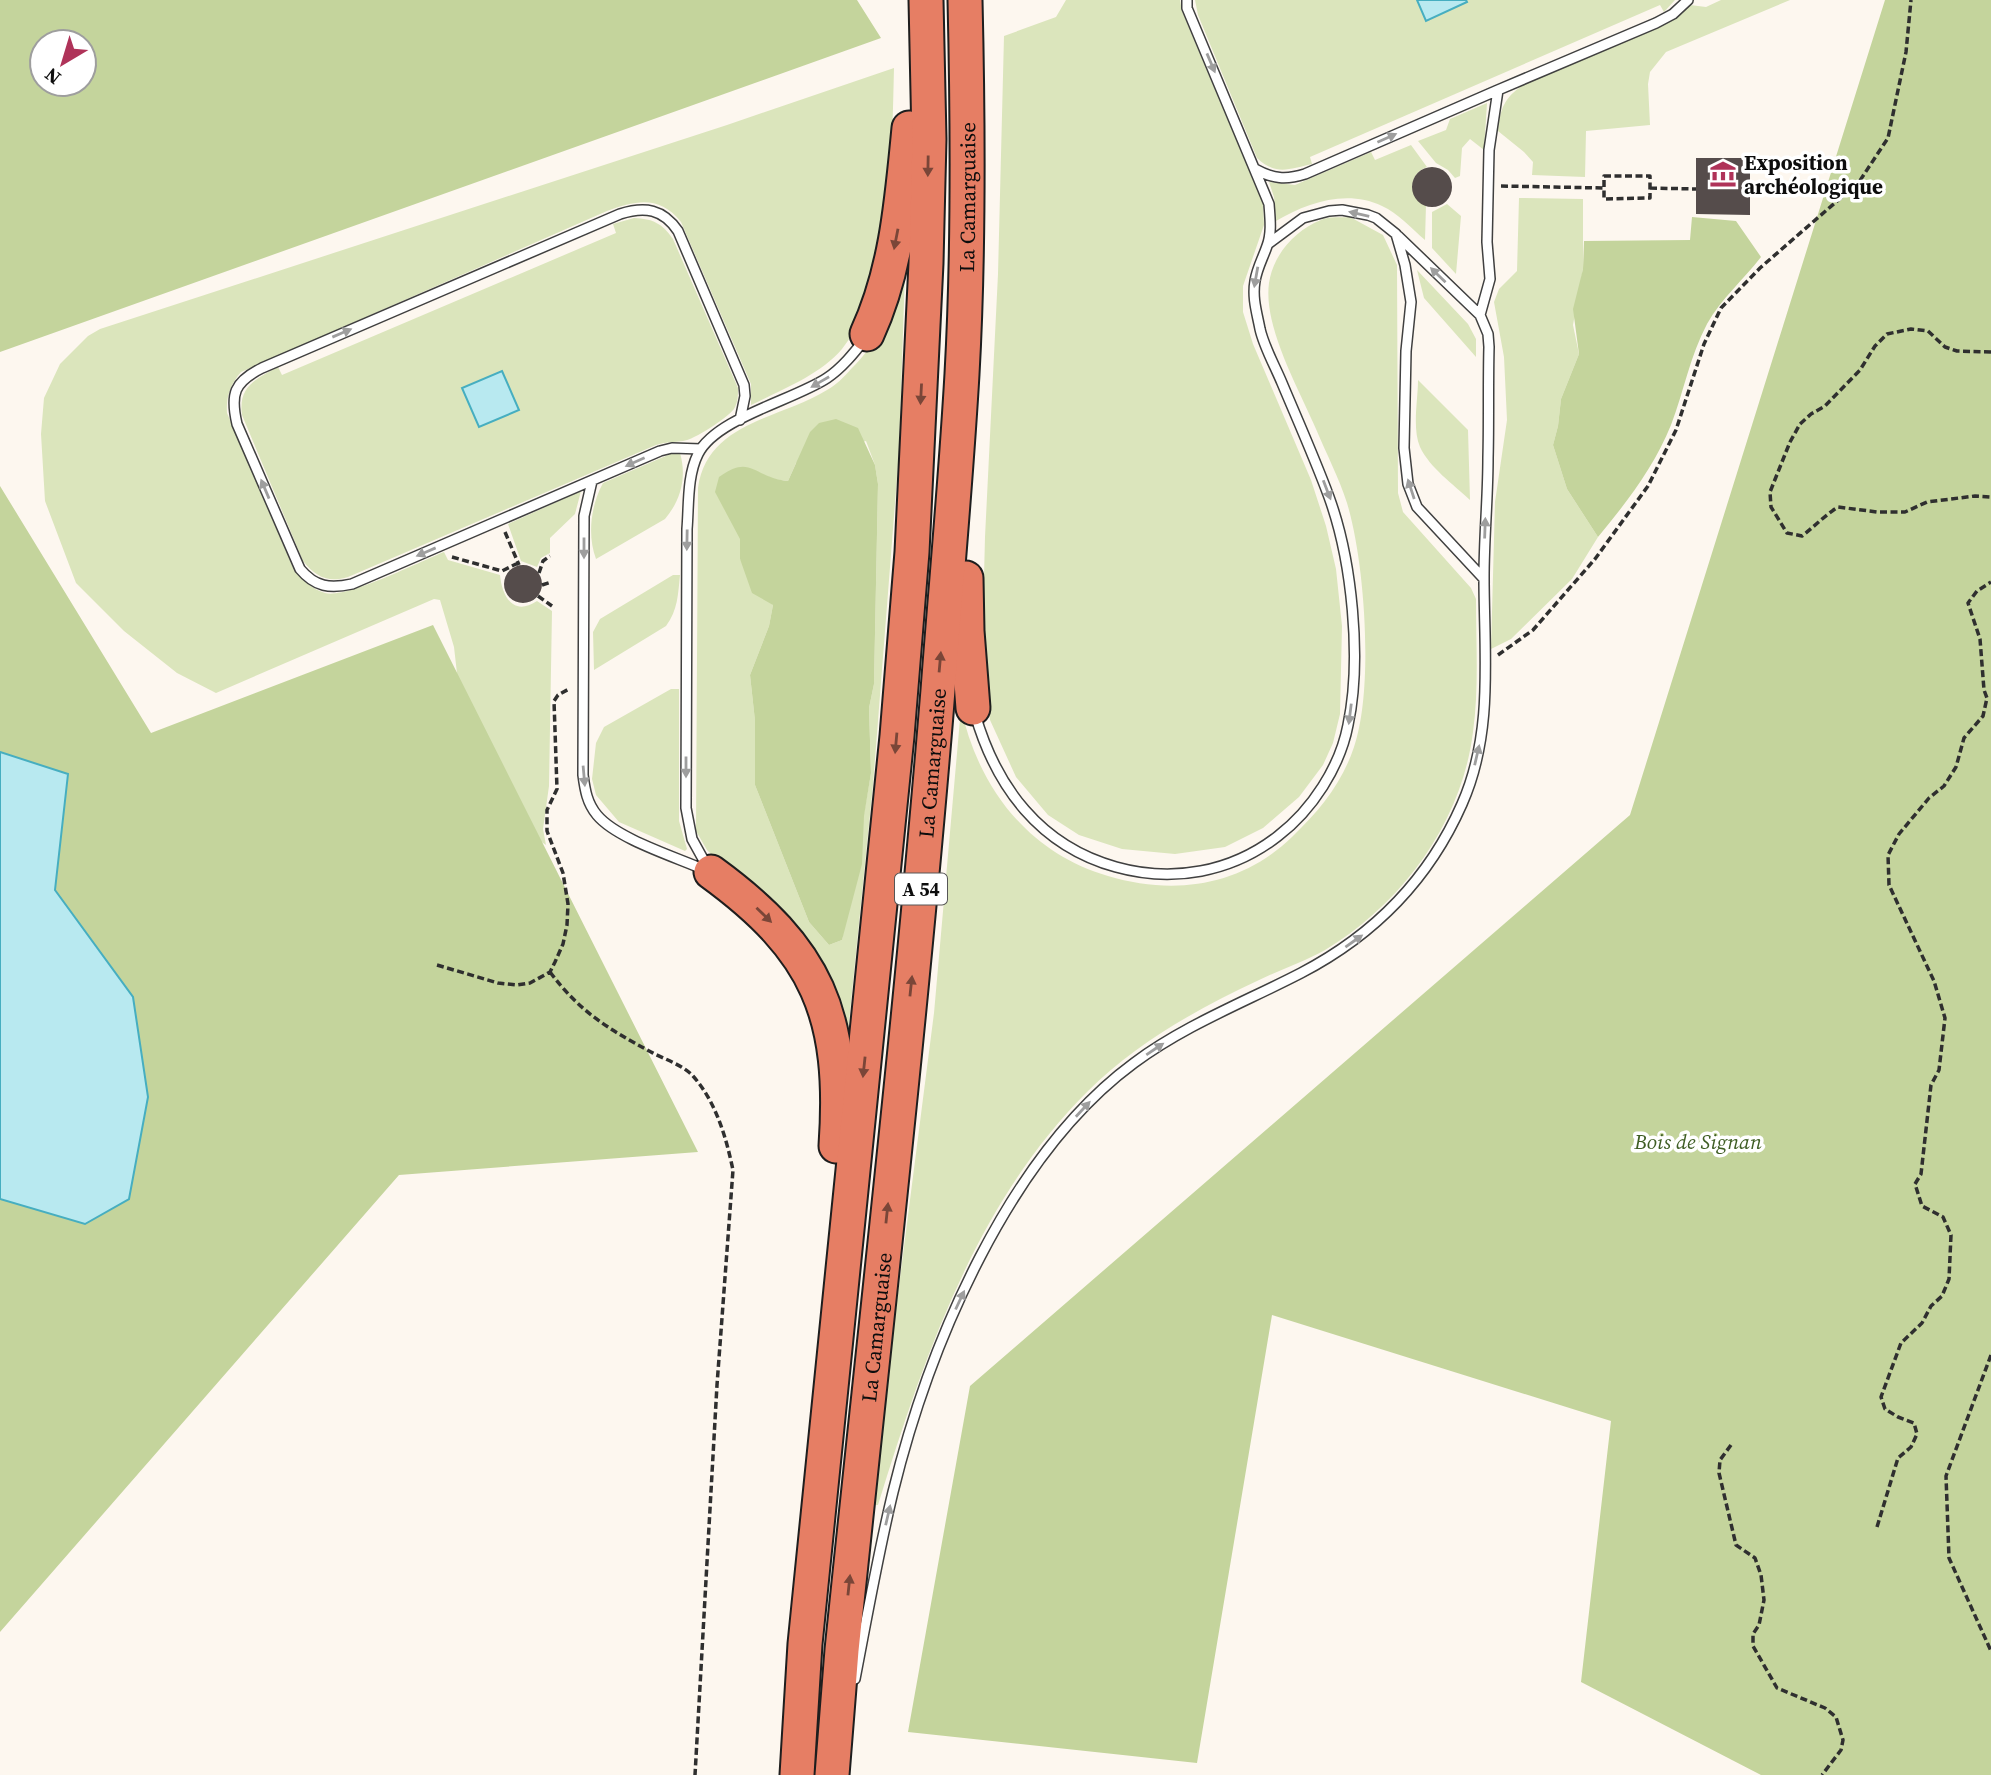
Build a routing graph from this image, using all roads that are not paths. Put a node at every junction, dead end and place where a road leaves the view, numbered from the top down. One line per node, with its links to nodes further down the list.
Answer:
1 (911, 0): 11 (highway, one-way to 11)
2 (926, 0): 19 (highway, La Camarguaise / A 54, one-way to 19)
3 (965, 0): 12 (highway, La Camarguaise / A 54)
4 (1186, 0): 7 (lane, one-way to 7)
5 (1688, 0): 6 (lane)
6 (1499, 90): 7 (lane, one-way to 6); 10 (lane)
7 (1255, 169): 9 (lane)
8 (1396, 234): 9 (lane, one-way to 9); 10 (lane, one-way to 8); 16 (lane, one-way to 8)
9 (1268, 244): 17 (lane, one-way to 17)
10 (1480, 315): 16 (lane, one-way to 10)
11 (867, 334): 13 (lane, one-way to 13)
12 (962, 374): 17 (highway); 22 (highway, La Camarguaise / A 54, one-way to 12)
13 (740, 420): 14 (lane); 15 (lane, one-way to 13)
14 (701, 449): 15 (lane, one-way to 15); 18 (lane, one-way to 18)
15 (592, 481): 18 (lane, one-way to 18)
16 (1484, 579): 20 (lane, one-way to 16)
17 (974, 708)
18 (711, 872): 19 (highway, one-way to 19)
19 (813, 1563): 21 (highway, La Camarguaise / A 54)
20 (852, 1696): 23 (highway)
21 (797, 1775)
22 (832, 1775)
23 (841, 1775)

